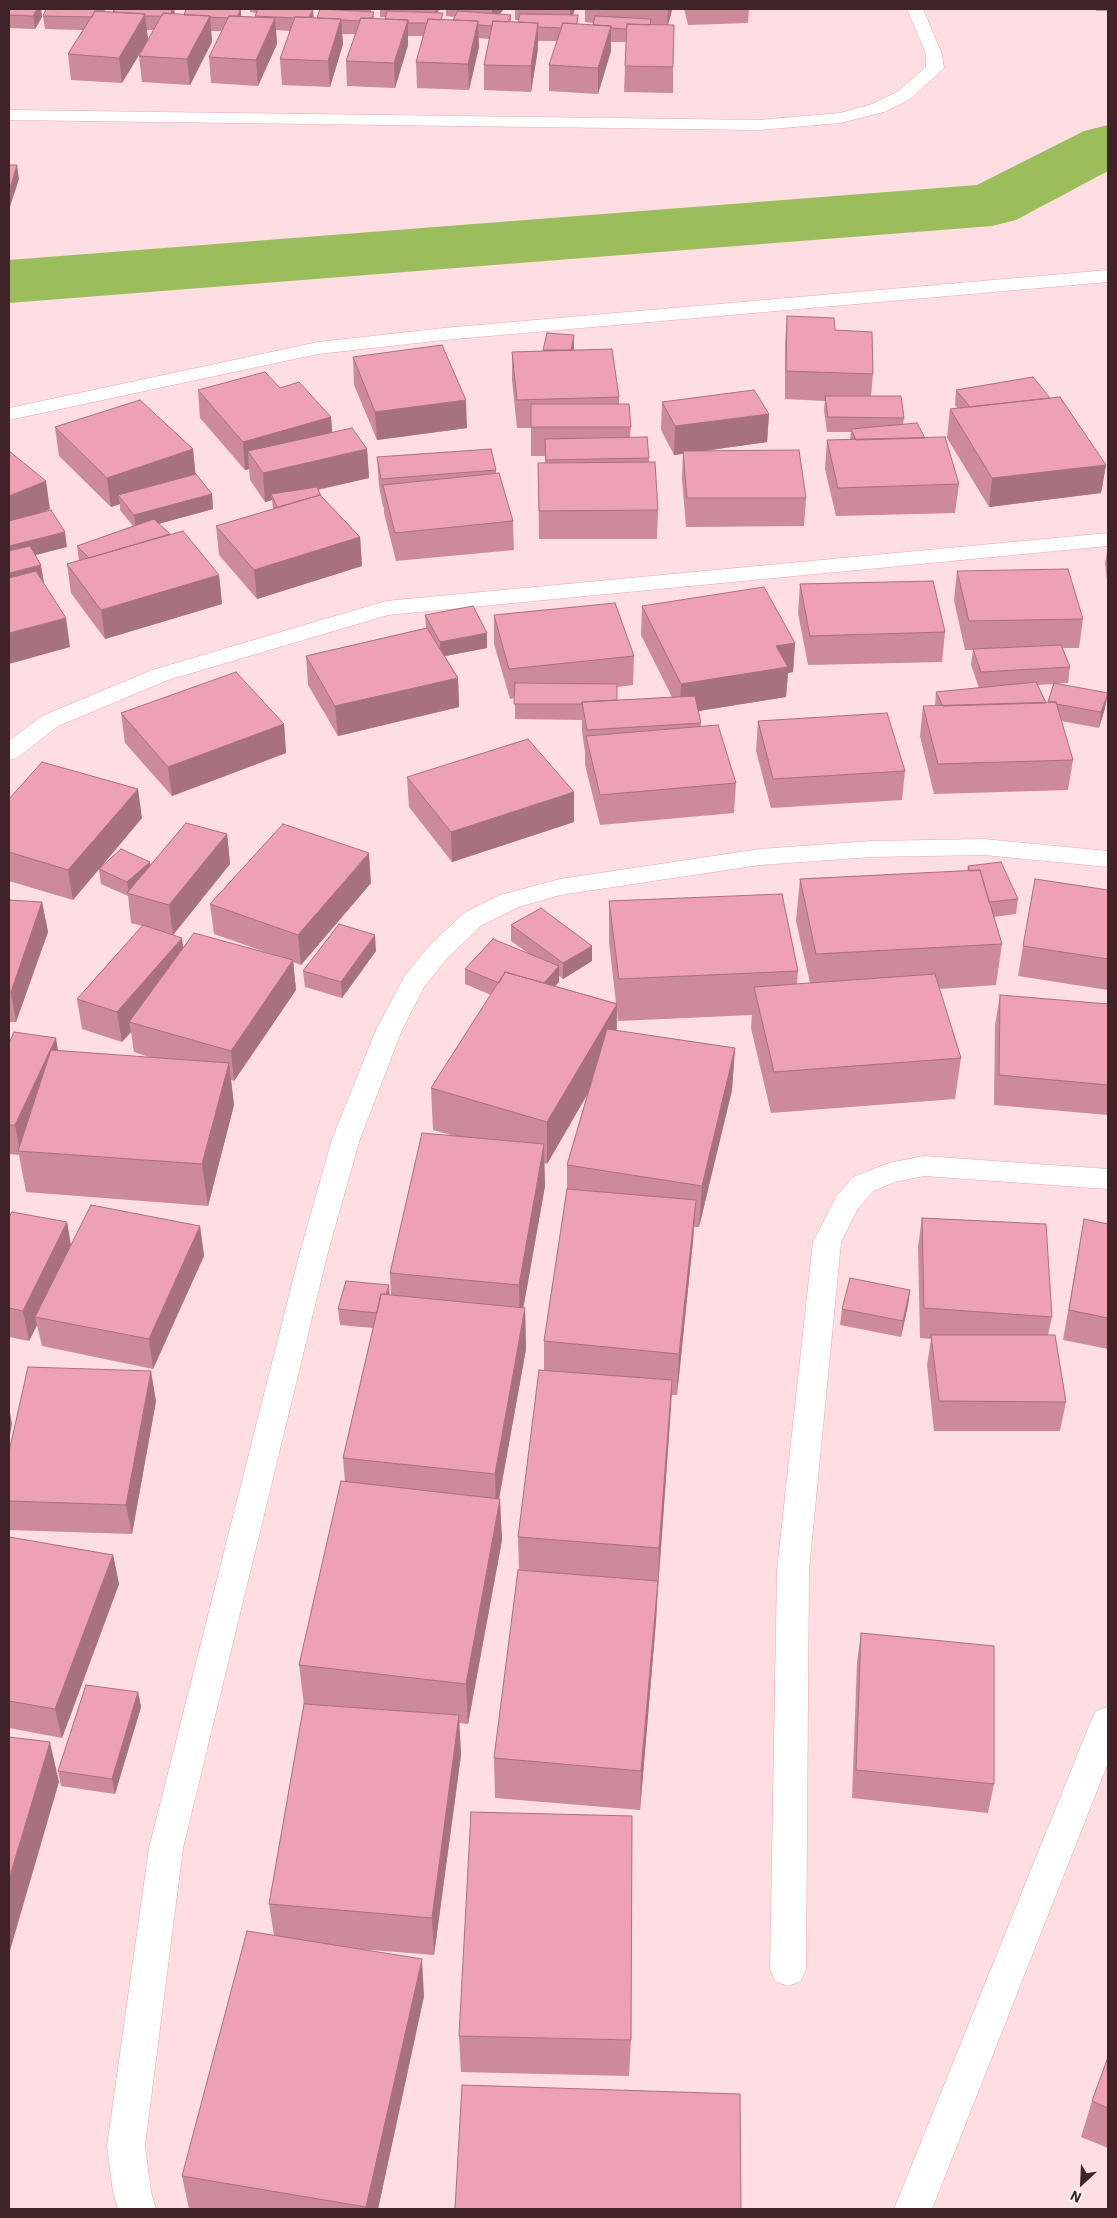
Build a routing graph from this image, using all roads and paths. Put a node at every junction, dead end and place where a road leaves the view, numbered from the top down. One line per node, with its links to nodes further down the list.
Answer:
1 (915, 9): 2 (street)
2 (9, 115)
3 (1108, 276): 4 (street)
4 (9, 414)
5 (1108, 539): 6 (street)
6 (9, 753)
7 (1108, 859): 11 (street)
8 (1108, 1179): 10 (street)
9 (1108, 1721): 12 (street)
10 (788, 1969)
11 (137, 2209)
12 (913, 2209)

